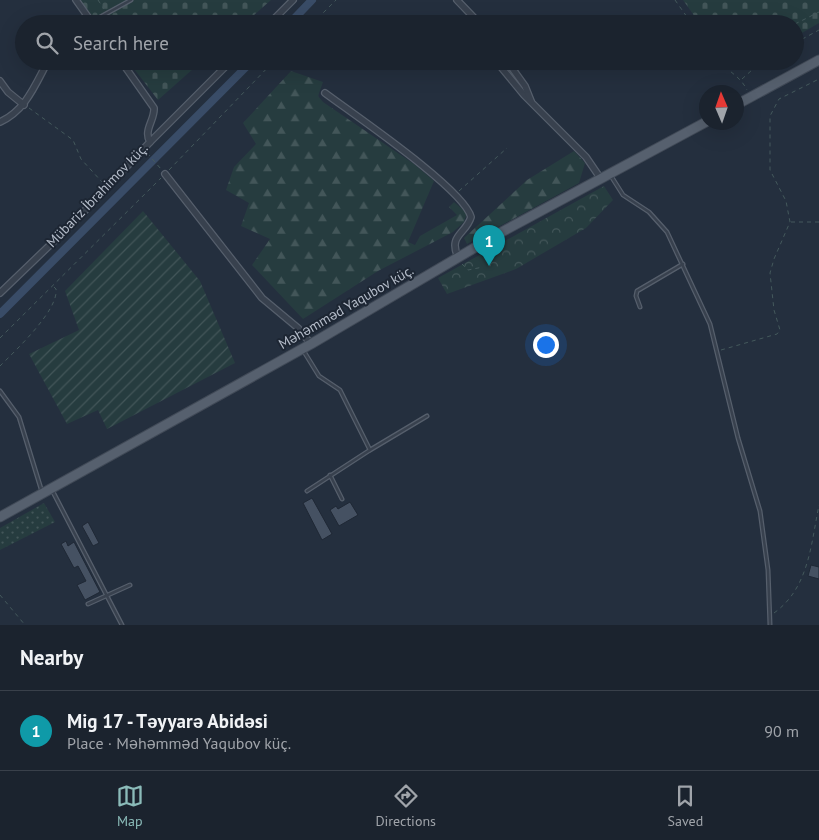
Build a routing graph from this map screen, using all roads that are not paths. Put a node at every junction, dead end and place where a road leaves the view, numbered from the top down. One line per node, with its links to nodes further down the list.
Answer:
1 (76, 0): 5 (street)
2 (131, 0): 6 (lane)
3 (293, 0): 7 (street)
4 (457, 0): 8 (street)
5 (86, 15)
6 (105, 15)
7 (278, 15)
8 (471, 15)
9 (819, 60): 10 (main road)
10 (804, 68)
11 (43, 70): 21 (street)
12 (127, 70): 24 (street, Mübariz İbrahimov küç.)
13 (223, 70): 24 (street)
14 (504, 70): 20 (street)
15 (513, 70): 20 (street)
16 (801, 70): 19 (main road)
17 (0, 81): 21 (street)
18 (325, 93): 28 (street)
19 (744, 101)
20 (532, 103): 27 (street)
21 (24, 105): 22 (street)
22 (0, 122)
23 (699, 126): 26 (main road, Məhəmməd Yaqubov küç.)
24 (150, 142): 30 (street, Mübariz İbrahimov küç.)
25 (165, 174): 32 (street)
26 (610, 174): 27 (main road, Məhəmməd Yaqubov küç.); 29 (lane)
27 (601, 179): 28 (main road, Məhəmməd Yaqubov küç.)
28 (458, 257): 32 (main road, Məhəmməd Yaqubov küç.)
29 (683, 264): 31 (lane); 46 (lane)
30 (0, 294)
31 (640, 307)
32 (311, 344): 33 (main road, Məhəmməd Yaqubov küç.)
33 (302, 349): 36 (lane); 38 (main road, Məhəmməd Yaqubov küç.)
34 (0, 392): 38 (lane)
35 (427, 416): 36 (lane)
36 (370, 450): 37 (lane)
37 (330, 475): 39 (lane); 40 (lane)
38 (47, 491): 41 (main road, Məhəmməd Yaqubov küç.); 43 (lane)
39 (307, 491)
40 (342, 499)
41 (0, 517)
42 (130, 585): 43 (lane)
43 (106, 596): 44 (lane); 45 (lane)
44 (88, 604)
45 (122, 625)
46 (770, 625)

